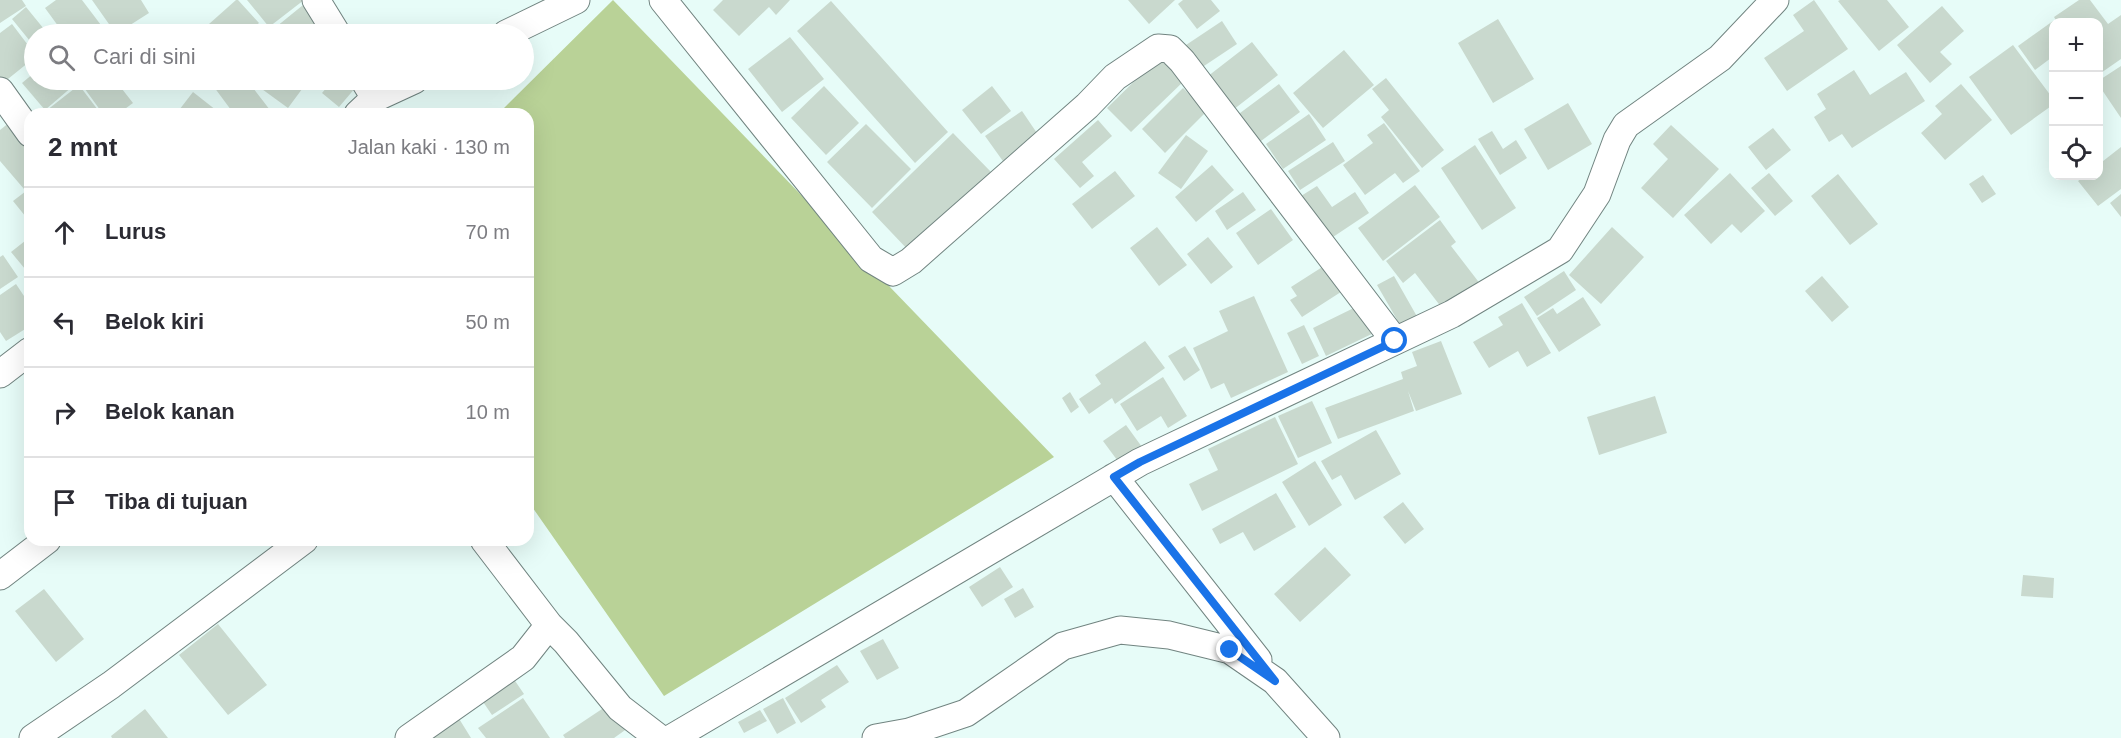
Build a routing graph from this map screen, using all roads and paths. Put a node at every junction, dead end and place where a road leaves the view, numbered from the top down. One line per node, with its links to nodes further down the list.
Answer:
1 (316, 0): 5 (street)
2 (576, 0): 6 (street)
3 (663, 0): 11 (street)
4 (1775, 0): 11 (street)
5 (331, 24)
6 (527, 24)
7 (386, 90): 9 (street)
8 (0, 92): 10 (street)
9 (366, 97)
10 (24, 125)
11 (1395, 341): 14 (street)
12 (24, 356): 13 (street)
13 (0, 374)
14 (1114, 477): 20 (street); 24 (street)
15 (40, 546): 18 (street)
16 (296, 546): 21 (street)
17 (489, 546): 19 (street)
18 (0, 576)
19 (549, 625): 22 (street); 23 (street)
20 (1275, 681): 25 (street); 26 (street)
21 (33, 738)
22 (409, 738)
23 (659, 738)
24 (672, 738)
25 (876, 738)
26 (1326, 738)

